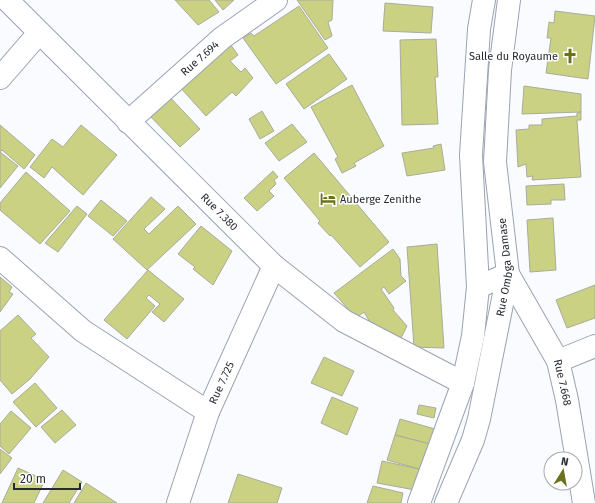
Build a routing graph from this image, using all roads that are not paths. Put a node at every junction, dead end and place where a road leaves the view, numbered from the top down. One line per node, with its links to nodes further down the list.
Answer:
1 (7, 0): 5 (street, Rue 7.380)
2 (276, 0): 7 (street, Rue 7.694)
3 (484, 0): 11 (street, Rue Ombga Damase)
4 (509, 0): 10 (street, Rue Ombga Damase)
5 (39, 33): 6 (street); 7 (street, Rue 7.380)
6 (0, 78)
7 (128, 122): 9 (street, Rue 7.380)
8 (0, 258): 15 (street)
9 (274, 266): 14 (street, Rue 7.380); 15 (street, Rue 7.725)
10 (508, 274): 11 (street); 13 (street, Rue 7.668); 18 (street, Rue Ombga Damase)
11 (478, 287): 14 (street, Rue Ombga Damase)
12 (595, 346): 13 (street)
13 (558, 361): 19 (street, Rue 7.668)
14 (463, 383): 17 (street, Rue Ombga Damase)
15 (208, 412): 16 (street, Rue 7.725)
16 (178, 503)
17 (419, 503)
18 (446, 503)
19 (584, 503)

